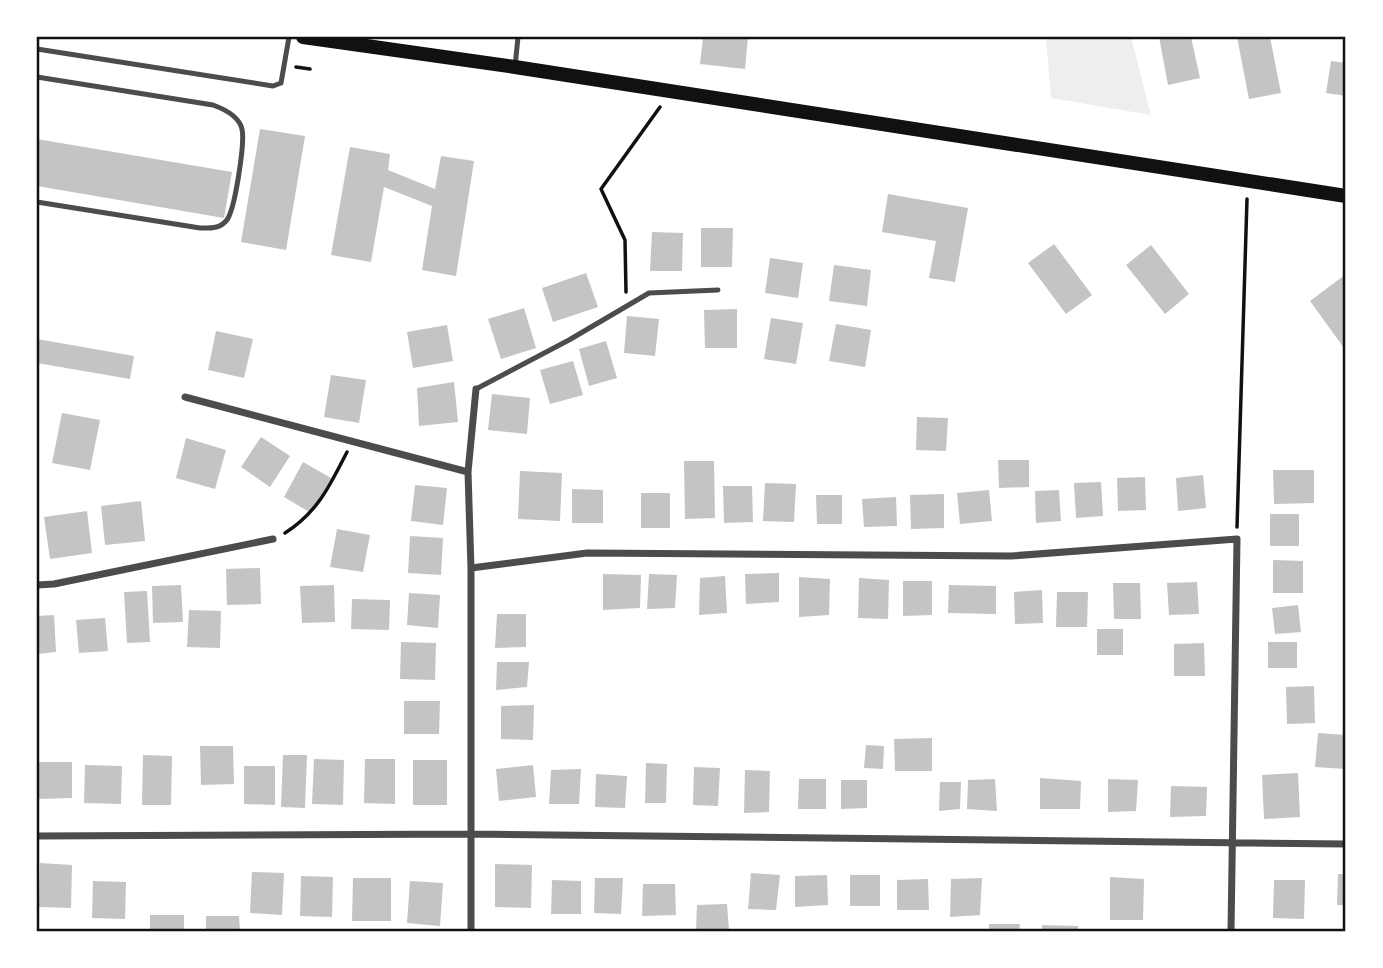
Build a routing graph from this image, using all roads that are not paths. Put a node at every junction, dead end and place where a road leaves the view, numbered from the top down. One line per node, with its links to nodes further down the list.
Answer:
1 (289, 37): 5 (lane)
2 (303, 37): 4 (main road)
3 (517, 37): 6 (lane)
4 (347, 39): 6 (main road)
5 (37, 49)
6 (515, 67): 8 (main road)
7 (37, 77): 9 (lane)
8 (1346, 196)
9 (37, 202)
10 (718, 290): 11 (lane)
11 (476, 389): 13 (street)
12 (185, 397): 13 (street)
13 (468, 472): 15 (street)
14 (273, 539): 16 (street)
15 (471, 568): 17 (street); 19 (street)
16 (37, 585)
17 (473, 834): 18 (street); 19 (street); 21 (street)
18 (37, 836)
19 (1233, 843): 20 (street); 22 (street)
20 (1346, 844)
21 (471, 931)
22 (1231, 931)

